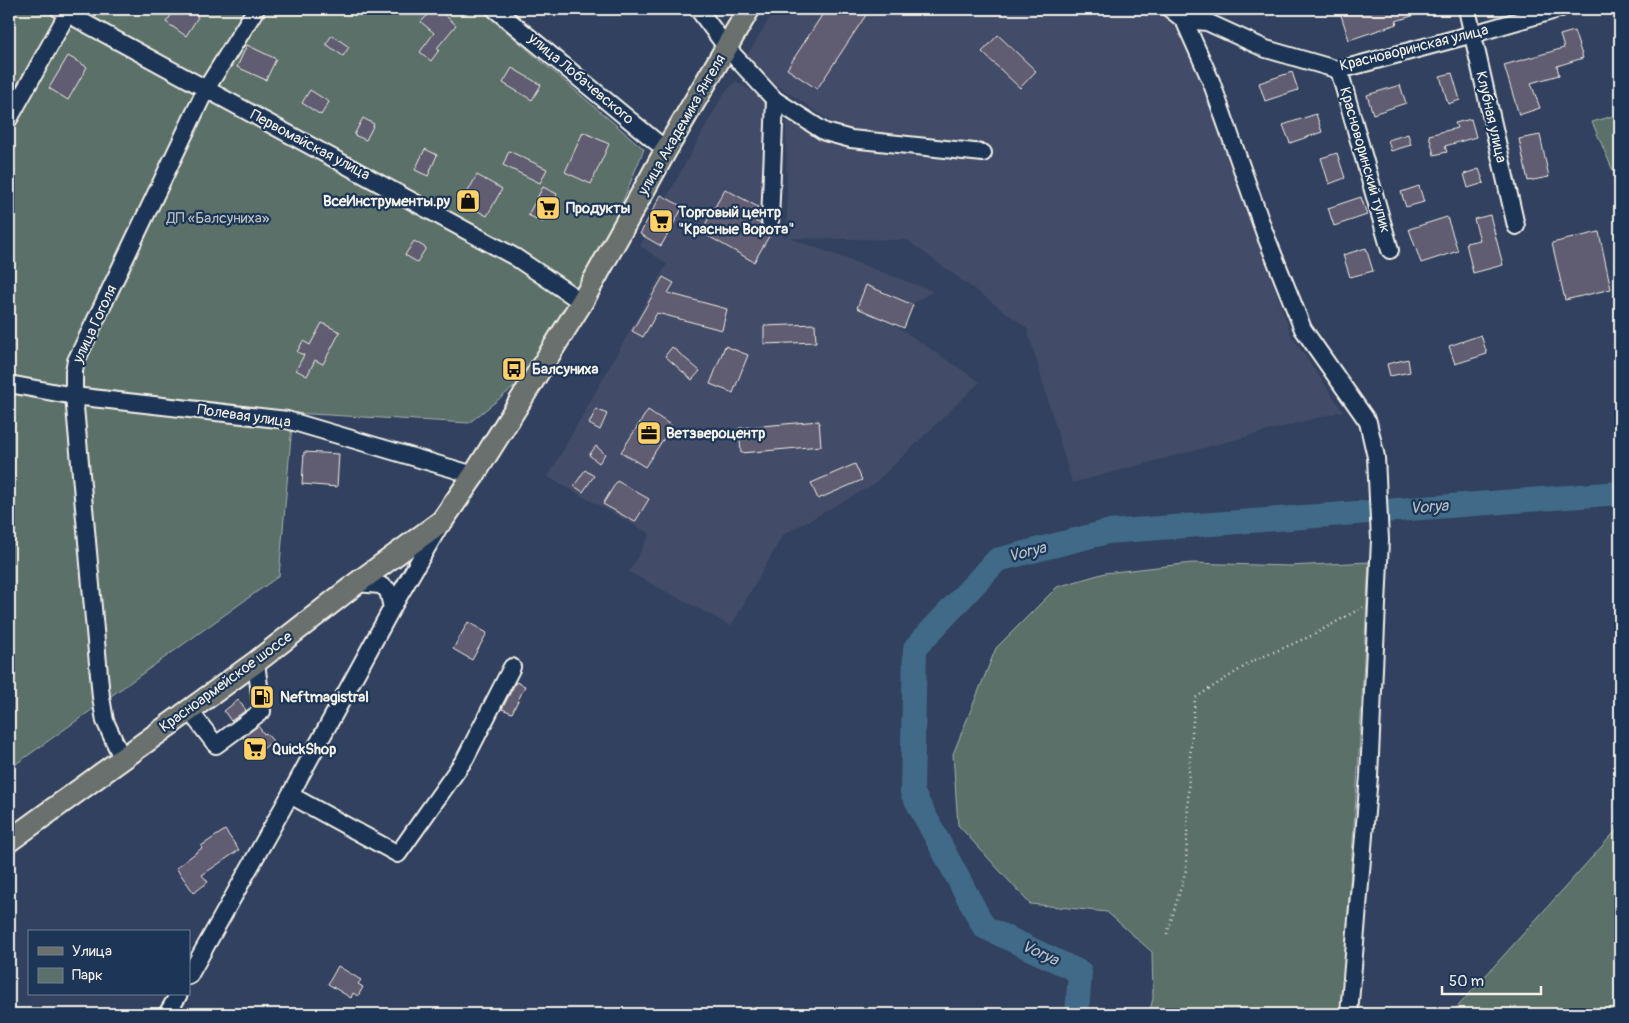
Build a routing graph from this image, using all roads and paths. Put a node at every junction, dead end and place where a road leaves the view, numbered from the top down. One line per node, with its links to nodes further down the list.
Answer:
1 (256, 9): 14 (street, улица Гоголя)
2 (495, 9): 17 (street, улица Лобачевского)
3 (698, 9): 12 (street)
4 (749, 9): 12 (main road, улица Академика Янгеля)
5 (1170, 9): 10 (street)
6 (1467, 9): 11 (street, Клубная улица)
7 (1559, 9): 11 (street, Красноворинская улица)
8 (66, 10): 14 (street, Первомайская улица); 16 (street)
9 (1209, 16): 10 (street, Красноворинская улица); 13 (street, Красноворинская улица)
10 (1184, 20): 28 (street)
11 (1473, 34): 13 (street, Красноворинская улица); 20 (street, Клубная улица)
12 (727, 48): 15 (street); 17 (main road, улица Академика Янгеля)
13 (1339, 70): 21 (street, Красноворинский тупик)
14 (206, 89): 22 (street, Первомайская улица); 24 (street, улица Гоголя)
15 (775, 100): 18 (street); 19 (street)
16 (9, 119)
17 (666, 150): 22 (main road, улица Академика Янгеля)
18 (983, 153)
19 (770, 221)
20 (1516, 226)
21 (1390, 250)
22 (582, 302): 25 (main road, улица Академика Янгеля)
23 (9, 384): 24 (street, Полевая улица)
24 (74, 396): 25 (street, Полевая улица); 33 (street, улица Гоголя)
25 (474, 475): 26 (main road, улица Академика Янгеля)
26 (442, 521): 27 (main road, Красноармейское шоссе); 29 (street)
27 (357, 583): 29 (street); 30 (main road, Красноармейское шоссе)
28 (1378, 599): 36 (path); 40 (street)
29 (392, 608): 34 (street)
30 (256, 662): 32 (main road, Красноармейское шоссе); 32 (street)
31 (512, 667): 34 (street)
32 (189, 710): 33 (main road, Красноармейское шоссе)
33 (122, 758): 35 (main road, Красноармейское шоссе)
34 (290, 795): 37 (street)
35 (9, 841)
36 (1167, 934)
37 (190, 974)
38 (178, 996): 39 (street)
39 (168, 1014)
40 (1349, 1014)

